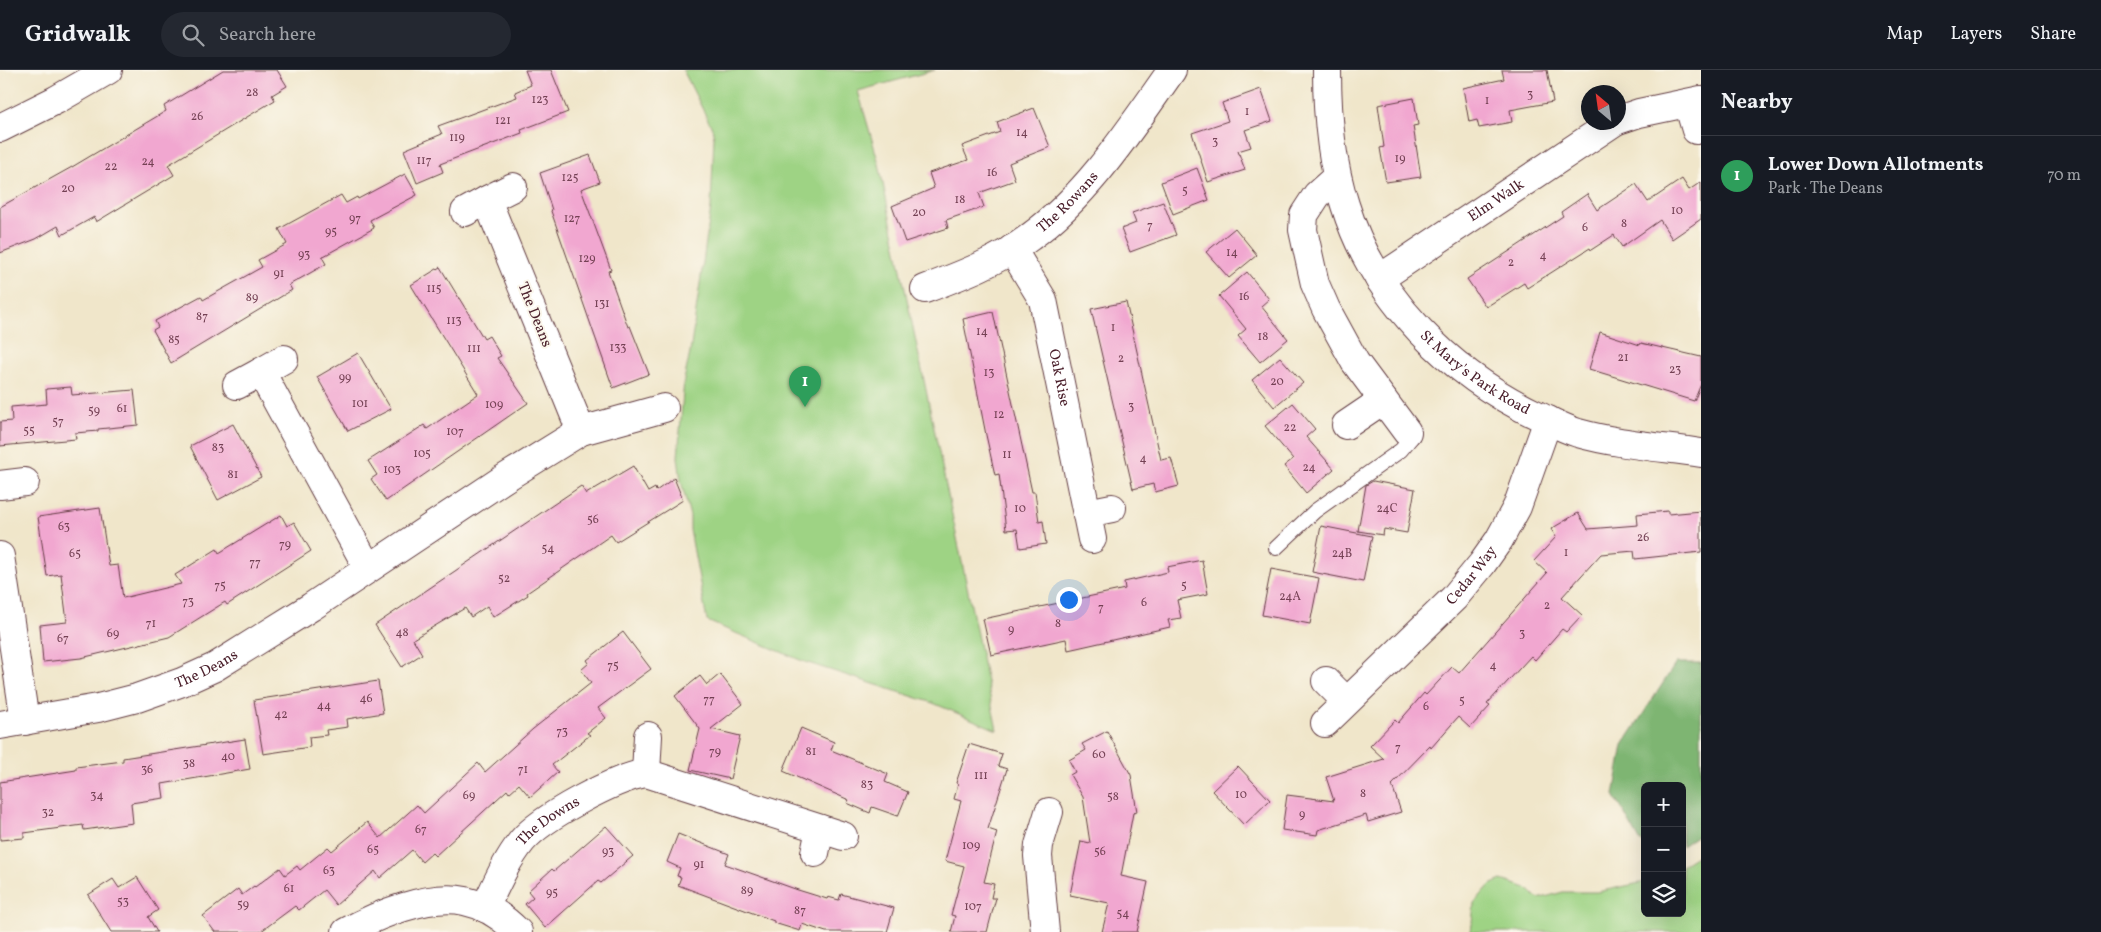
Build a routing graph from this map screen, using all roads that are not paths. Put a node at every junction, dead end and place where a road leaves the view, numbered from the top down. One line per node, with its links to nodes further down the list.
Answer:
1 (108, 70): 6 (street)
2 (1172, 70): 11 (street, The Rowans)
3 (1327, 70): 9 (street, St Mary's Park Road)
4 (1694, 102): 5 (street); 8 (street)
5 (1626, 117)
6 (0, 128)
7 (1602, 130): 12 (street, Elm Walk)
8 (1696, 130)
9 (1337, 177): 12 (street, St Mary's Park Road); 15 (street)
10 (513, 187): 19 (street, The Deans)
11 (1012, 249): 13 (street, The Rowans); 22 (street, Oak Rise)
12 (1379, 279): 17 (street, St Mary's Park Road)
13 (925, 289)
14 (261, 372): 25 (street)
15 (1382, 400): 18 (street); 20 (street)
16 (664, 408): 19 (street, The Deans)
17 (1548, 420): 21 (street, St Mary's Park Road); 27 (street, Cedar Way)
18 (1346, 425)
19 (581, 431): 25 (street, The Deans)
20 (1407, 432): 23 (lane)
21 (1701, 453)
22 (1092, 539)
23 (1276, 548)
24 (0, 556): 28 (street, The Deans)
25 (368, 568): 28 (street, The Deans)
26 (1326, 681): 27 (street)
27 (1346, 701): 29 (street, Cedar Way)
28 (12, 723)
29 (1325, 723)
30 (648, 736): 31 (street)
31 (646, 773): 33 (street); 34 (street, The Downs)
32 (1039, 826): 37 (street)
33 (826, 840)
34 (485, 908): 35 (street); 36 (street)
35 (346, 932)
36 (518, 932)
37 (1045, 932)

